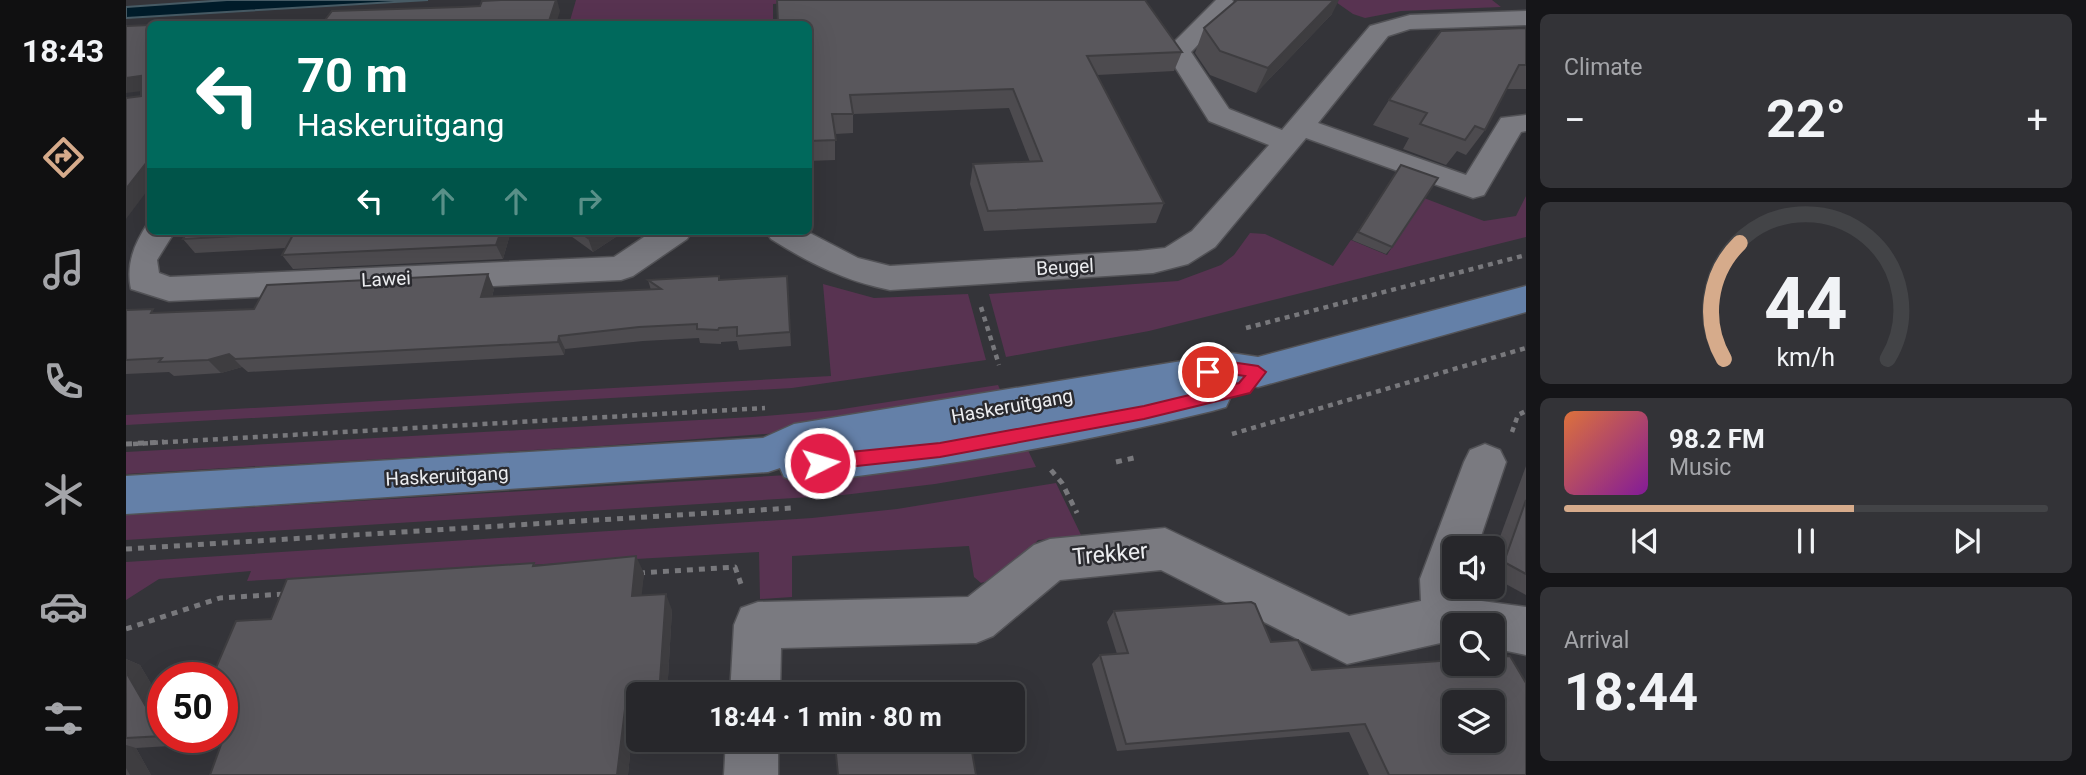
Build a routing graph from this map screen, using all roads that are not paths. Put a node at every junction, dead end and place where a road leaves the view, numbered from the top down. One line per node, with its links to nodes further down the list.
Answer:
1 (1224, 5): 4 (street)
2 (1526, 18): 4 (street, Beugel)
3 (1526, 123): 4 (street)
4 (1294, 134): 7 (street, Beugel)
5 (156, 235): 6 (street, Lawei)
6 (670, 235)
7 (789, 235)
8 (1526, 299): 10 (main road, Haskeruitgang)
9 (1485, 462): 11 (street)
10 (126, 495)
11 (1468, 613)
12 (1442, 627): 15 (street, Trekker)
13 (1505, 628): 14 (street, Trekker)
14 (1526, 631)
15 (755, 682)
16 (752, 752): 17 (street)
17 (751, 775)

